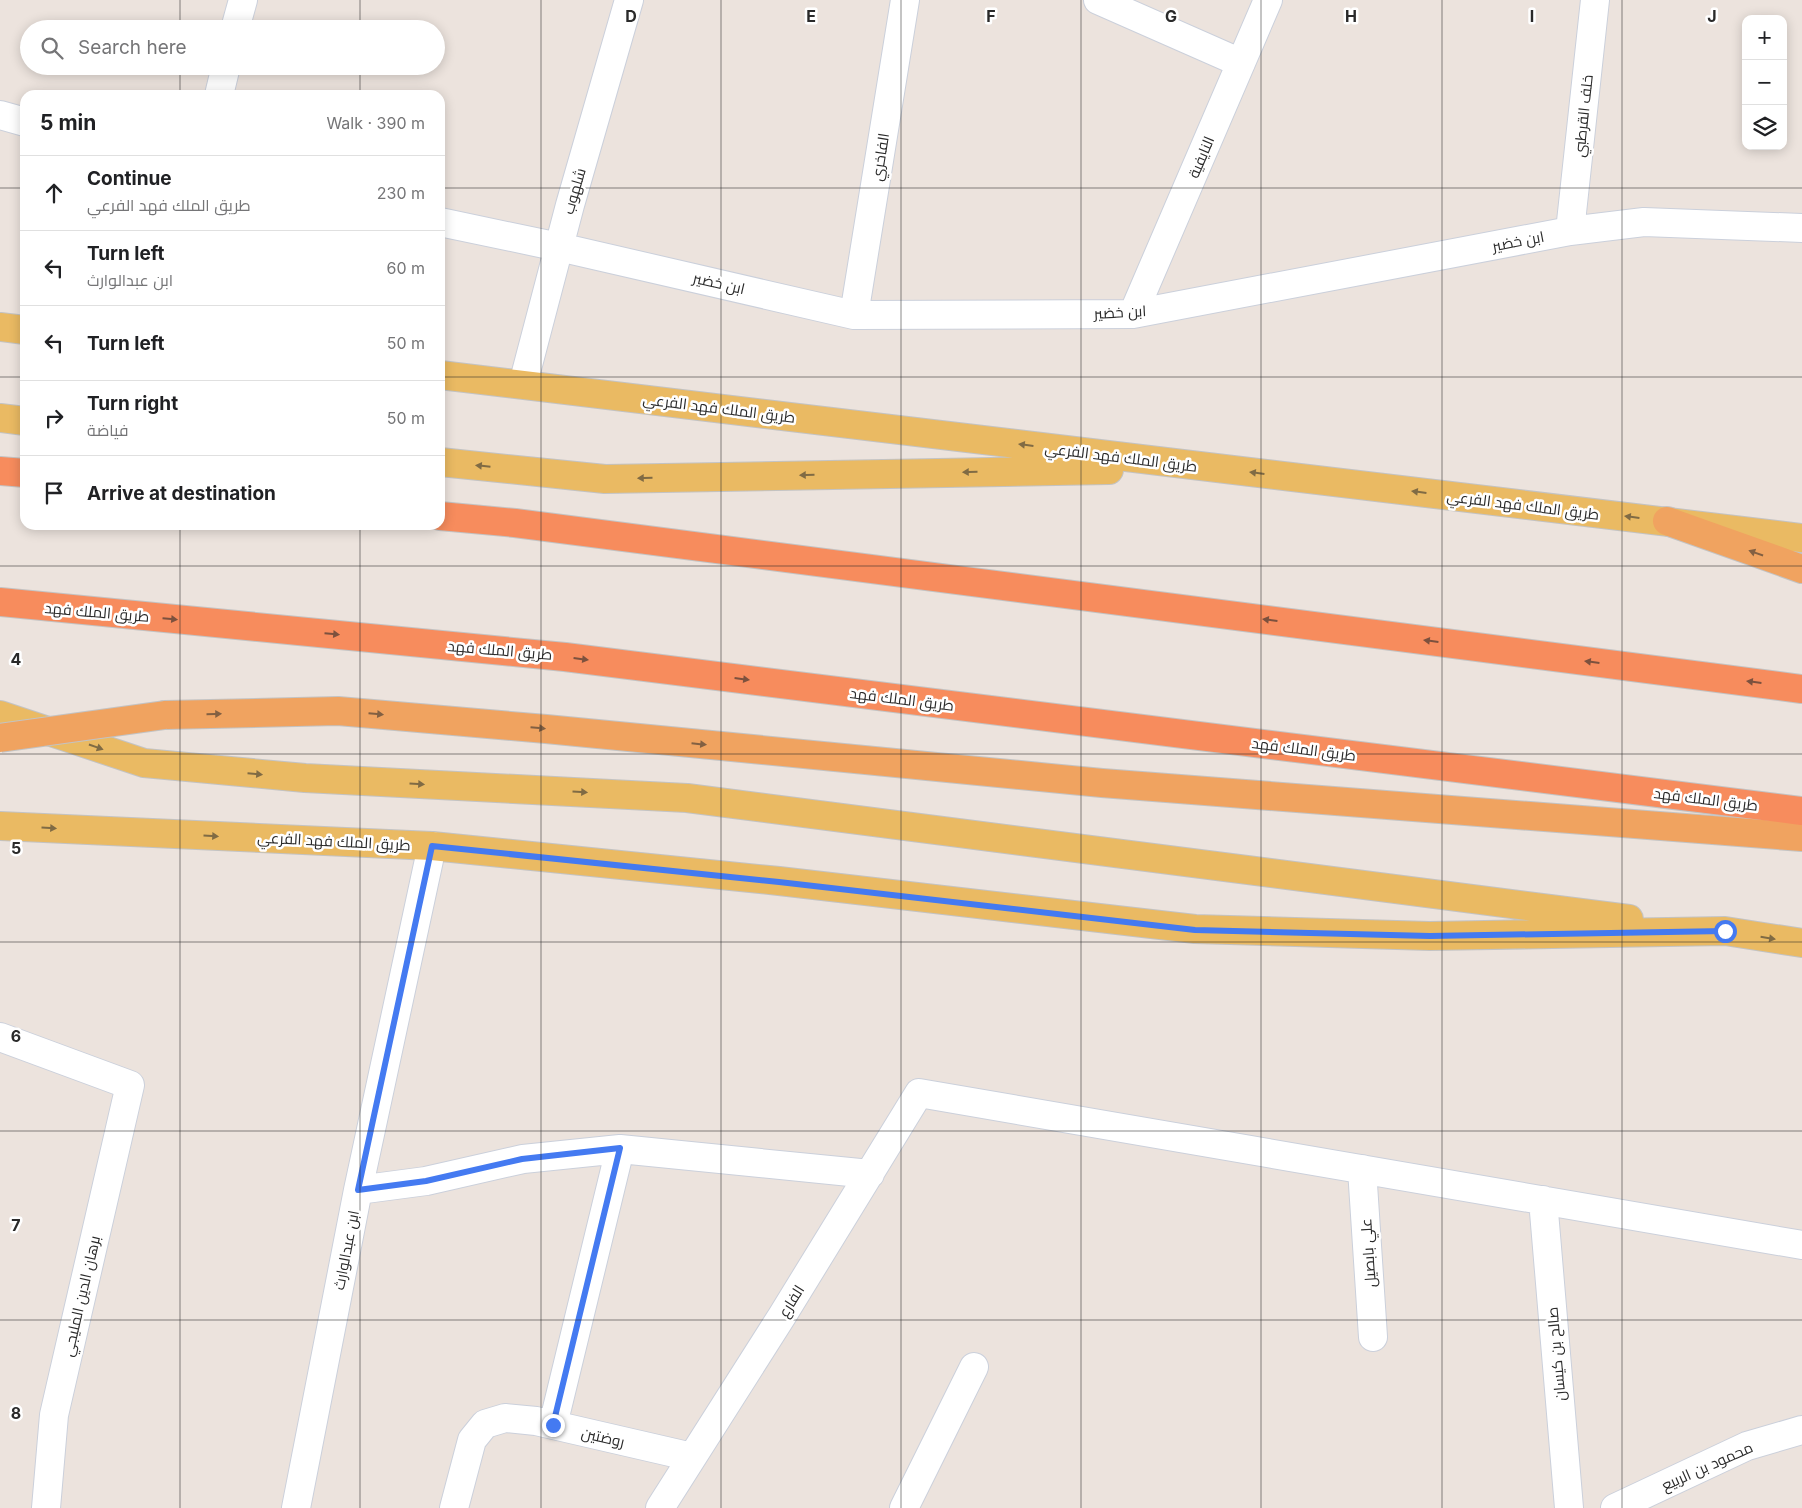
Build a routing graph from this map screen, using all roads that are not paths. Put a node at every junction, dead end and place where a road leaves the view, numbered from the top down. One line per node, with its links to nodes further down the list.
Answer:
1 (243, 0): 7 (street)
2 (629, 0): 16 (street, شلهوب)
3 (905, 0): 18 (street, الفاخري)
4 (1098, 0): 8 (street)
5 (1268, 0): 8 (street, النايفية)
6 (1595, 0): 15 (street, خلف القرطبي)
7 (238, 20)
8 (1241, 63): 17 (street, النايفية)
9 (224, 75): 10 (street)
10 (220, 90)
11 (0, 115): 12 (street)
12 (20, 121)
13 (445, 223): 16 (street, ابن خضير)
14 (1802, 228): 15 (street, ابن خضير)
15 (1570, 231): 17 (street, ابن خضير)
16 (560, 247): 18 (street, ابن خضير); 22 (street, شلهوب)
17 (1133, 314): 18 (street, ابن خضير)
18 (854, 315)
19 (0, 327): 20 (main road)
20 (20, 329)
21 (445, 376): 22 (main road, طريق الملك فهد الفرعي)
22 (523, 384): 26 (main road, طريق الملك فهد الفرعي, one-way to 22)
23 (0, 418): 24 (main road)
24 (20, 420)
25 (445, 462): 26 (main road, one-way to 25)
26 (1211, 468): 30 (main road, طريق الملك فهد الفرعي, one-way to 26)
27 (0, 471): 28 (highway)
28 (20, 473)
29 (445, 517): 34 (highway, one-way to 29)
30 (1666, 521): 31 (main road, طريق الملك فهد الفرعي); 32 (highway, one-way to 30)
31 (1802, 538)
32 (1802, 569)
33 (0, 602): 37 (highway, طريق الملك فهد, one-way to 37)
34 (1802, 689)
35 (0, 715): 41 (main road, one-way to 41)
36 (0, 738): 39 (highway, one-way to 39, bridge)
37 (1802, 811)
38 (0, 826): 40 (main road, طريق الملك فهد الفرعي, one-way to 40)
39 (1802, 837)
40 (432, 846): 41 (main road, طريق الملك فهد الفرعي); 47 (street, ابن عبدالوارث)
41 (1725, 931): 42 (main road, طريق الملك فهد الفرعي, one-way to 42)
42 (1802, 943)
43 (0, 1037): 55 (street, برهان الدين المليجي)
44 (620, 1148): 46 (street); 47 (street); 52 (street)
45 (1362, 1169): 46 (street, الفارع); 48 (street); 50 (street, علي بابصيل)
46 (870, 1174): 54 (street, الفارع)
47 (358, 1190): 56 (street, ابن عبدالوارث)
48 (1543, 1200): 49 (street); 60 (street, صالح بن كيسان)
49 (1802, 1245)
50 (1373, 1337)
51 (974, 1367): 59 (street)
52 (553, 1425): 54 (street, روضتين); 57 (street, روضتين)
53 (1802, 1430): 61 (street, محمود بن الربيع)
54 (692, 1457): 58 (street, الفارع)
55 (46, 1508)
56 (296, 1508)
57 (454, 1508)
58 (660, 1508)
59 (904, 1508)
60 (1569, 1508)
61 (1615, 1508)

